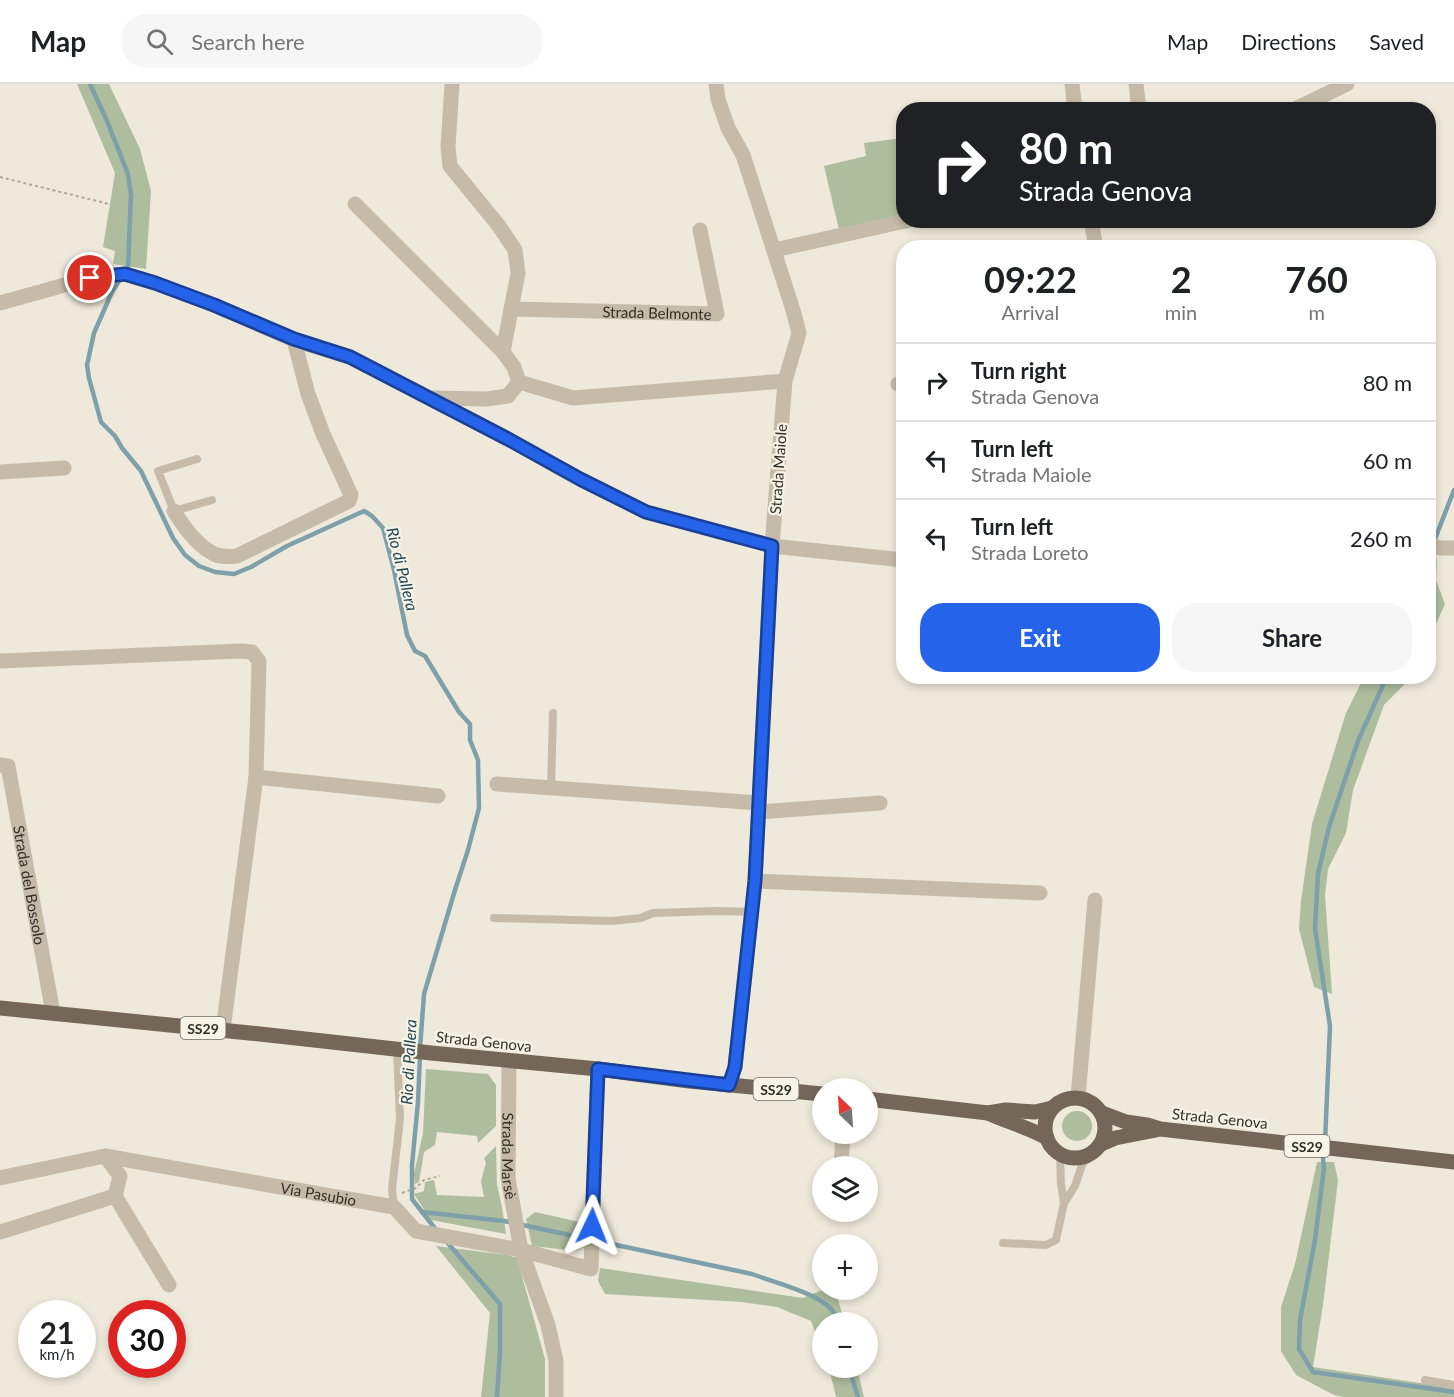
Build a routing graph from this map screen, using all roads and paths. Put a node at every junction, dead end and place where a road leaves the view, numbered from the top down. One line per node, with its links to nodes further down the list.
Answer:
1 (452, 84): 17 (street)
2 (716, 84): 15 (street, Strada Maiole)
3 (1072, 84): 7 (street)
4 (1136, 84): 8 (street)
5 (1347, 84): 6 (street)
6 (1322, 90): 9 (street)
7 (1074, 102)
8 (1138, 102)
9 (1305, 102)
10 (0, 177): 11 (path)
11 (109, 204)
12 (354, 204): 19 (street)
13 (896, 223): 15 (street)
14 (699, 230): 17 (street, Strada Belmonte)
15 (774, 250): 20 (street, Strada Maiole)
16 (0, 303): 18 (street)
17 (511, 309): 19 (street)
18 (294, 339): 22 (street); 27 (street)
19 (503, 351): 21 (street)
20 (785, 381): 21 (street); 28 (street, Strada Maiole)
21 (519, 382): 22 (street)
22 (427, 398): 28 (street)
23 (197, 459): 27 (lane)
24 (64, 468): 25 (street)
25 (0, 472)
26 (212, 500): 27 (lane)
27 (174, 511)
28 (772, 546): 29 (street); 38 (street, Strada Maiole)
29 (896, 559)
30 (0, 661): 33 (street)
31 (552, 713): 35 (lane)
32 (0, 765): 45 (street, Strada del Bossolo)
33 (256, 777): 36 (street); 46 (street)
34 (497, 784): 35 (street)
35 (551, 788): 38 (street)
36 (438, 796)
37 (880, 803): 38 (street)
38 (759, 808): 39 (street, Strada Maiole)
39 (755, 881): 40 (street); 42 (street, Strada Maiole)
40 (1040, 893)
41 (1095, 900): 52 (street)
42 (752, 912): 43 (lane); 50 (street, Strada Maiole)
43 (494, 918)
44 (0, 1008): 45 (main road, Strada Genova / SS29)
45 (53, 1013): 46 (main road, Strada Genova / SS29)
46 (223, 1030): 47 (main road, Strada Genova / SS29)
47 (401, 1050): 48 (main road, Strada Genova / SS29); 67 (lane)
48 (510, 1062): 49 (main road, Strada Genova / SS29); 70 (street, Strada Marsè)
49 (598, 1069): 50 (main road, Strada Genova / SS29); 70 (street)
50 (729, 1085): 51 (main road, Strada Genova / SS29)
51 (812, 1093)
52 (1078, 1097): 54 (main road); 56 (main road, Strada Genova / SS29)
53 (878, 1100): 55 (main road)
54 (1052, 1108): 55 (main road); 58 (main road)
55 (988, 1113): 58 (main road)
56 (1102, 1113): 57 (main road, Strada Genova / SS29); 59 (main road)
57 (1160, 1129): 59 (main road, Strada Genova / SS29); 63 (main road, Strada Genova / SS29)
58 (1047, 1138): 60 (main road)
59 (1101, 1144): 61 (main road, Strada Genova / SS29)
60 (1060, 1154): 61 (main road); 68 (lane)
61 (1089, 1155): 68 (lane)
62 (105, 1156): 65 (street, Via Pasubio); 66 (street); 67 (street, Via Pasubio)
63 (1454, 1162)
64 (440, 1176): 67 (path)
65 (0, 1178)
66 (115, 1196): 69 (street); 72 (street)
67 (397, 1201): 70 (street)
68 (1064, 1203): 71 (lane)
69 (0, 1232)
70 (519, 1243): 75 (street, Strada Marsè)
71 (1003, 1243)
72 (169, 1285)
73 (1425, 1380): 74 (lane)
74 (1454, 1385)
75 (556, 1393)

